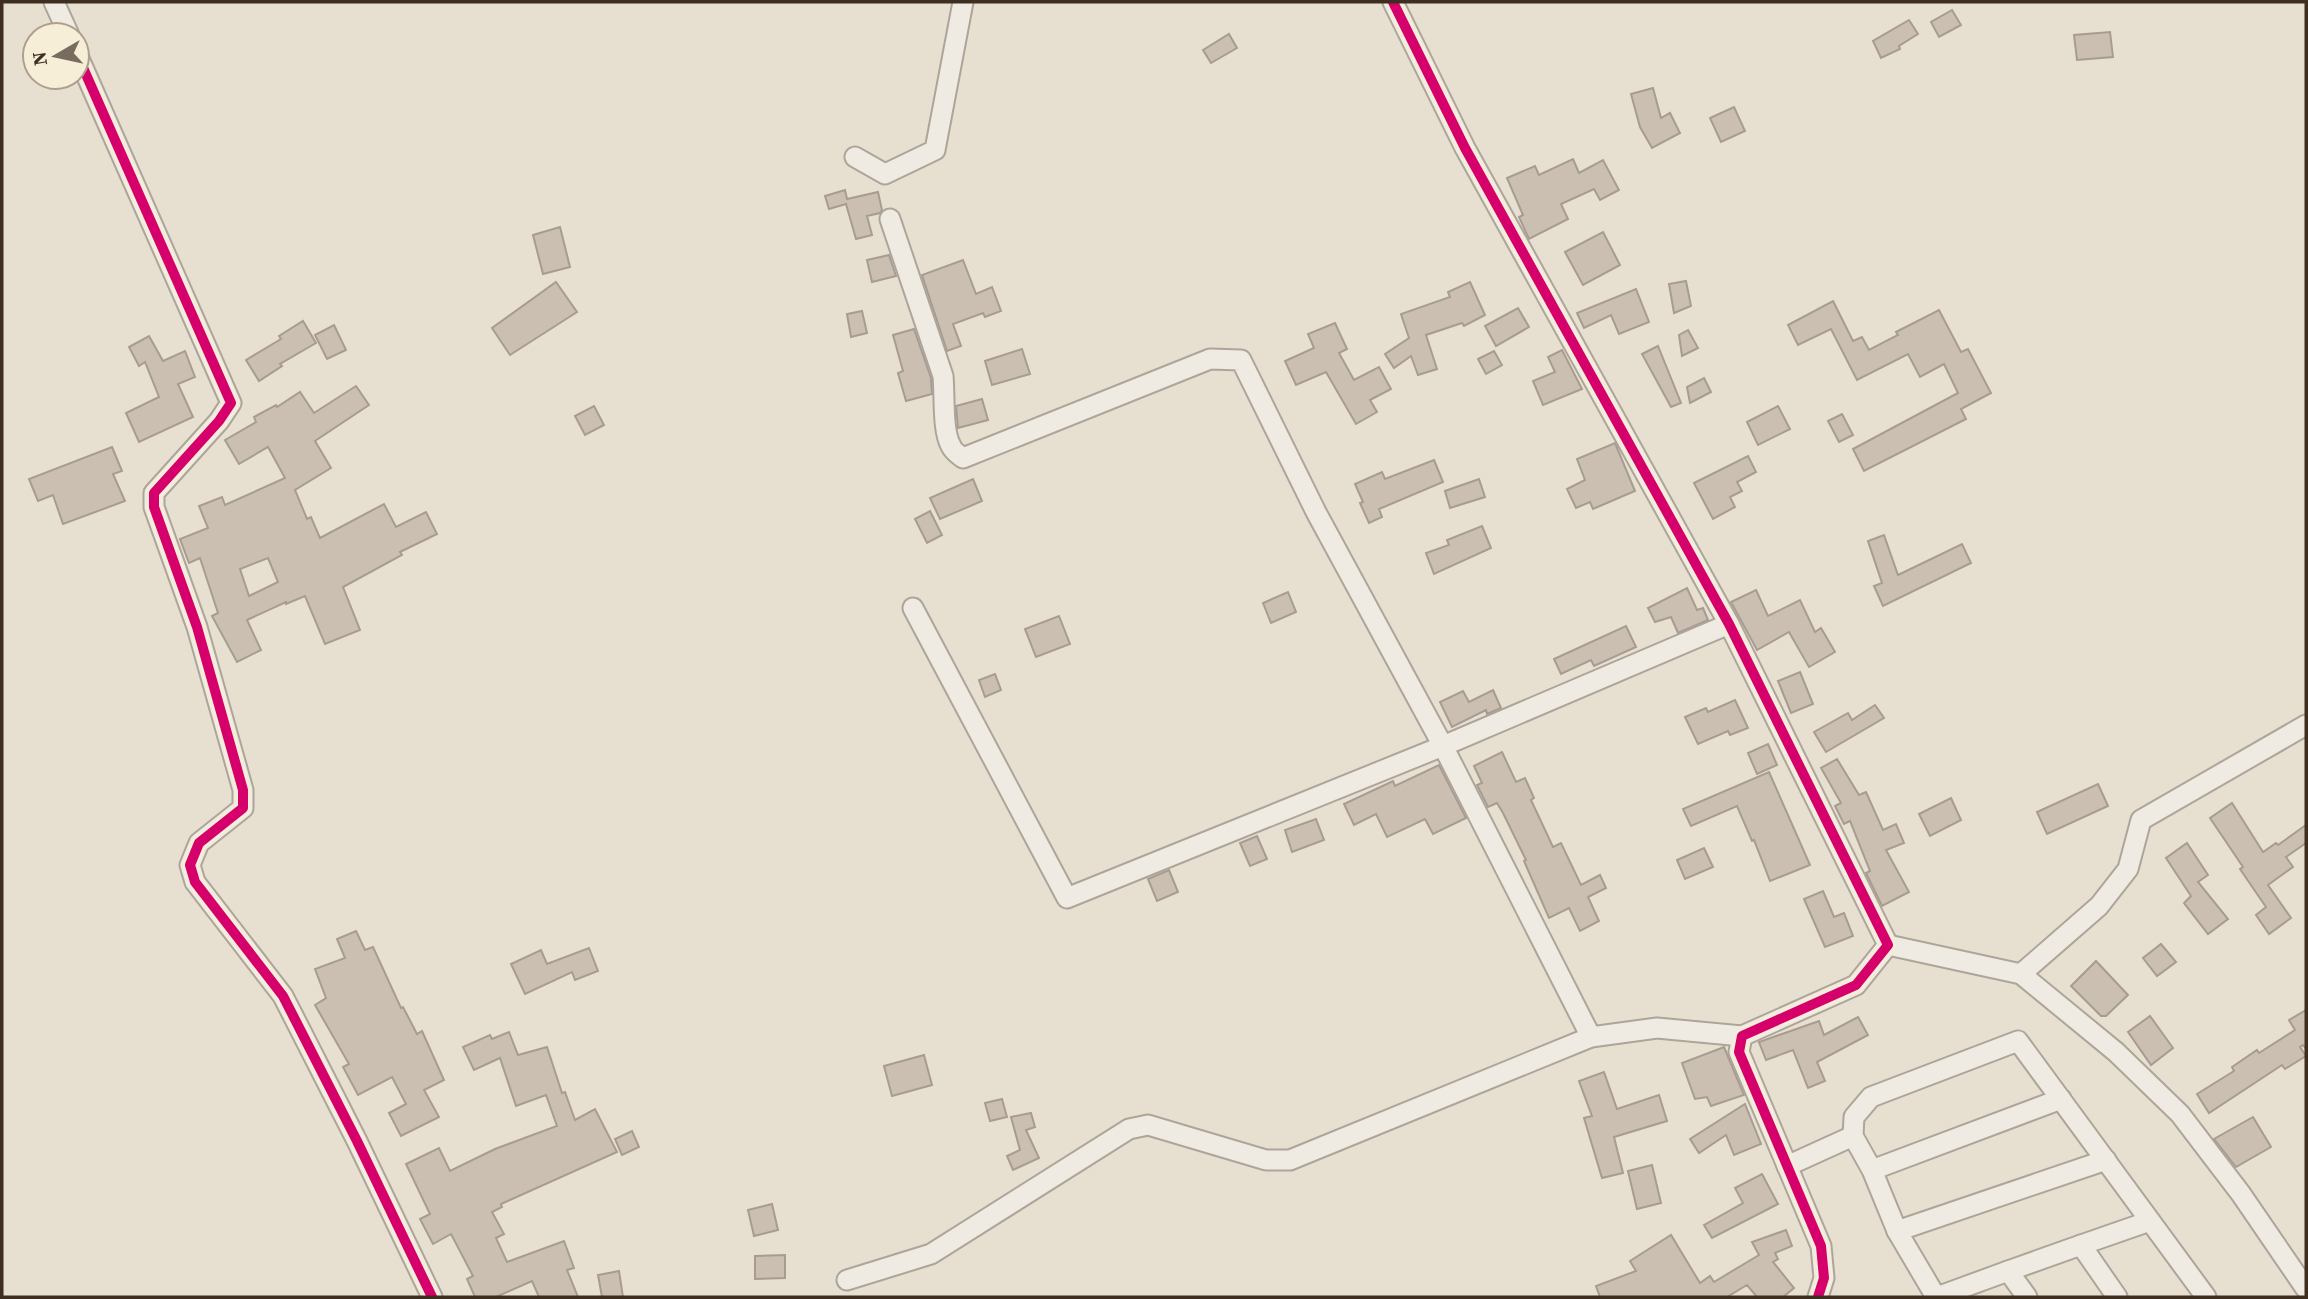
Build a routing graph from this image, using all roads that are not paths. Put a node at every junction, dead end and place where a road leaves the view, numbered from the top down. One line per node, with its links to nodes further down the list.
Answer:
1 (54, 2): 4 (street)
2 (963, 2): 6 (street)
3 (1393, 2): 9 (street)
4 (63, 21)
5 (91, 86): 27 (street)
6 (855, 157)
7 (890, 219): 11 (street)
8 (913, 608): 11 (street)
9 (1729, 624): 11 (street); 12 (street)
10 (2306, 725): 13 (street)
11 (1443, 746): 15 (street)
12 (1888, 945): 13 (street); 14 (street)
13 (2021, 974): 26 (street)
14 (1742, 1036): 15 (street); 19 (street)
15 (1591, 1037): 25 (street)
16 (2061, 1099): 17 (street); 18 (street); 20 (street)
17 (1853, 1136): 19 (street); 20 (street)
18 (2106, 1160): 21 (street); 22 (street)
19 (1787, 1166): 28 (street)
20 (1872, 1170): 22 (street)
21 (2150, 1221): 23 (street); 32 (street)
22 (1897, 1231): 29 (street)
23 (2081, 1245): 24 (street); 31 (street)
24 (2008, 1271): 29 (street); 30 (street)
25 (847, 1280)
26 (2306, 1289)
27 (432, 1297)
28 (1818, 1297)
29 (1936, 1297)
30 (2027, 1297)
31 (2117, 1297)
32 (2206, 1297)

